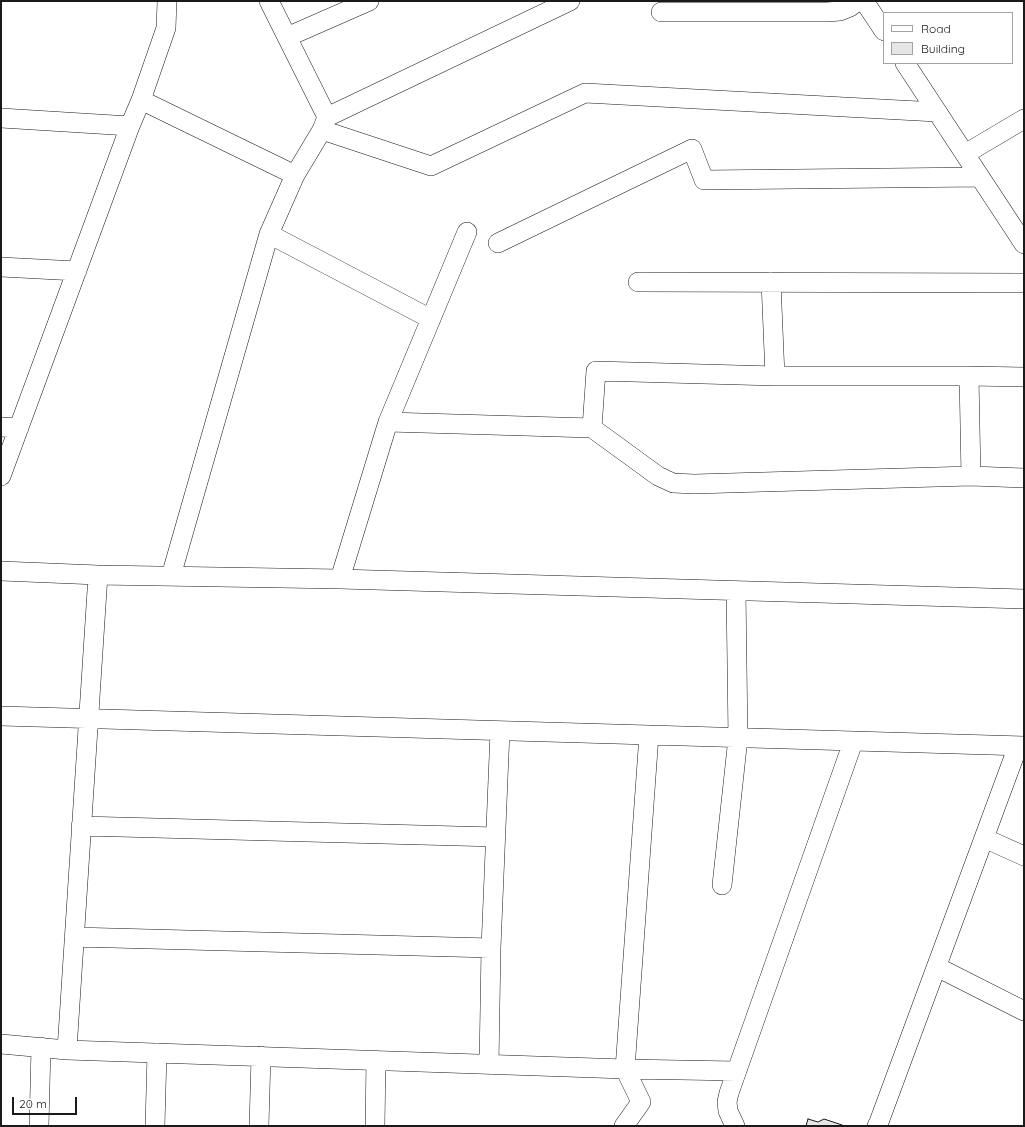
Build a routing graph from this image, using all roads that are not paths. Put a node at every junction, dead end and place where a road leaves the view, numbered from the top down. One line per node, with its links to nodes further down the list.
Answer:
1 (167, 1): 12 (street)
2 (269, 1): 10 (street)
3 (369, 1): 10 (street)
4 (570, 1): 16 (street)
5 (858, 1): 7 (street)
6 (864, 1): 9 (street)
7 (807, 7): 8 (street)
8 (662, 12)
9 (883, 30)
10 (287, 37): 16 (street)
11 (906, 64): 13 (street)
12 (141, 100): 17 (street); 19 (street)
13 (937, 112): 16 (street); 18 (street)
14 (1, 118): 17 (street)
15 (1024, 119): 18 (street)
16 (324, 123): 19 (street)
17 (130, 126): 26 (street)
18 (965, 154): 20 (street)
19 (295, 174): 22 (street)
20 (980, 177): 23 (street); 24 (street)
21 (467, 232): 30 (street)
22 (270, 234): 30 (street); 42 (street)
23 (498, 243)
24 (1024, 244)
25 (1, 267): 26 (street)
26 (77, 271): 35 (street)
27 (638, 282): 28 (street)
28 (771, 282): 29 (street); 31 (street)
29 (1024, 283)
30 (431, 319): 34 (street)
31 (775, 376): 32 (street); 36 (street)
32 (969, 376): 33 (street); 38 (street)
33 (1024, 377)
34 (388, 422): 36 (street); 43 (street)
35 (10, 427): 37 (street)
36 (592, 428): 38 (street)
37 (1, 476)
38 (971, 476): 39 (street)
39 (1024, 478)
40 (1, 571): 41 (street)
41 (98, 575): 42 (street); 47 (street)
42 (172, 576): 43 (street)
43 (340, 579): 44 (street)
44 (736, 591): 45 (street); 50 (street)
45 (1024, 599)
46 (1, 716): 47 (street)
47 (88, 719): 48 (street); 53 (street)
48 (500, 731): 49 (street); 54 (street)
49 (649, 735): 50 (street); 69 (street)
50 (738, 738): 51 (street); 57 (street)
51 (853, 742): 52 (street); 70 (street)
52 (1021, 746): 55 (street)
53 (81, 826): 54 (street); 58 (street)
54 (496, 837): 59 (street)
55 (984, 838): 56 (street); 60 (street)
56 (1024, 856)
57 (722, 884)
58 (74, 937): 59 (street); 64 (street)
59 (491, 948): 68 (street)
60 (937, 967): 61 (street); 71 (street)
61 (1024, 1011)
62 (1, 1044): 63 (street)
63 (41, 1047): 64 (street); 72 (street)
64 (67, 1050): 65 (street)
65 (157, 1053): 66 (street); 73 (street)
66 (260, 1056): 67 (street); 74 (street)
67 (376, 1060): 68 (street); 75 (street)
68 (489, 1064): 69 (street)
69 (625, 1069): 70 (street); 76 (street)
70 (736, 1071): 77 (street)
71 (881, 1125)
72 (39, 1126)
73 (155, 1126)
74 (259, 1126)
75 (375, 1126)
76 (624, 1126)
77 (734, 1126)

